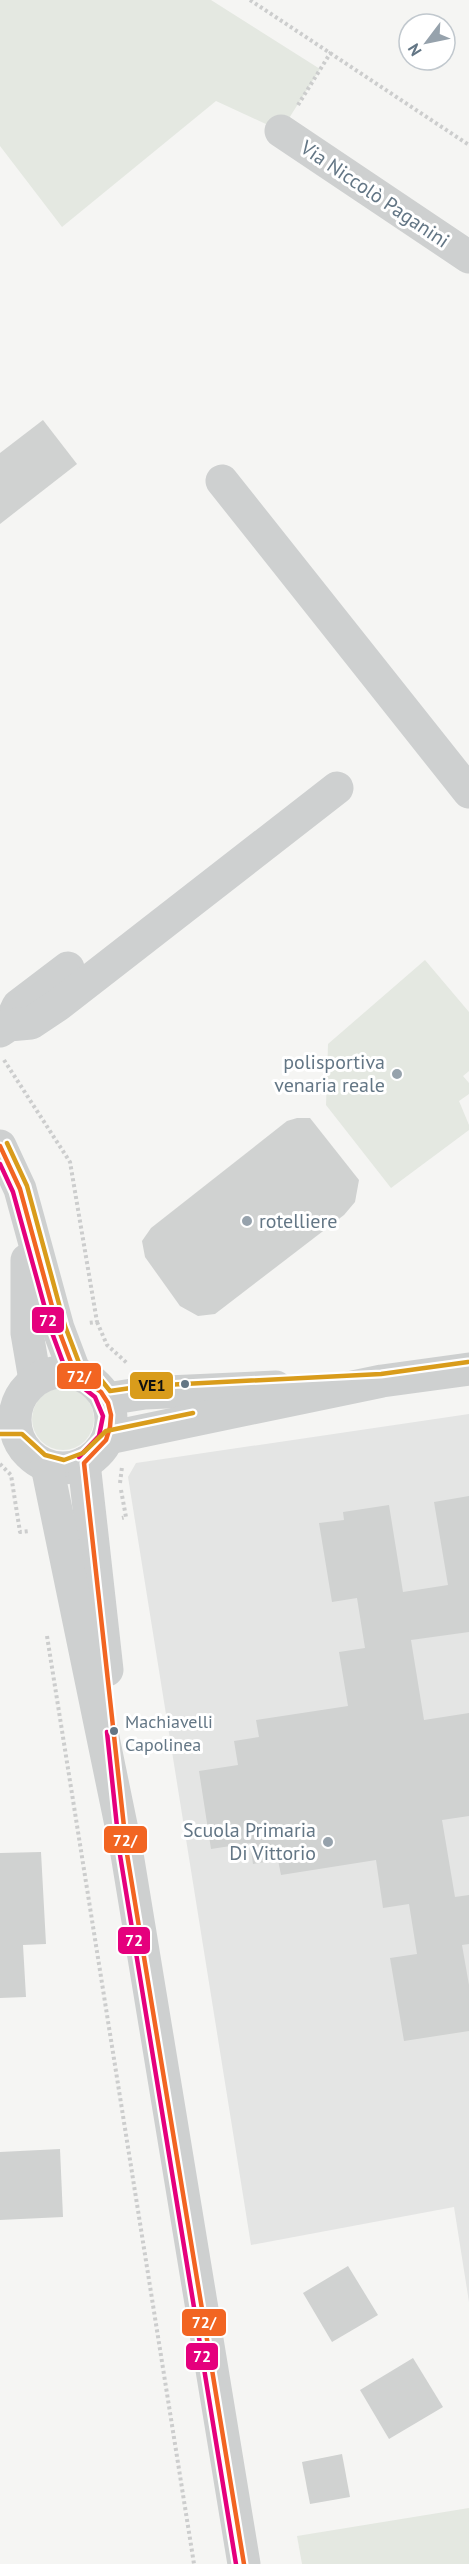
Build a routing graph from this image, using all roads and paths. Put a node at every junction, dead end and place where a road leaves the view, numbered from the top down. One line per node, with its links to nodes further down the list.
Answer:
1 (250, 0): 2 (path)
2 (331, 52): 3 (path); 4 (path)
3 (281, 131): 5 (street, Via Niccolò Paganini)
4 (469, 145)
5 (469, 257)
6 (222, 481): 8 (street)
7 (337, 788): 10 (street)
8 (469, 792)
9 (68, 968): 10 (street)
10 (5, 1028)
11 (0, 1146): 12 (street)
12 (27, 1222): 14 (street); 16 (street)
13 (469, 1369): 15 (street)
14 (75, 1372): 16 (street); 17 (street)
15 (382, 1381): 17 (street); 18 (street)
16 (17, 1398): 19 (street)
17 (107, 1400): 18 (street)
18 (108, 1438): 20 (street)
19 (10, 1442): 21 (street)
20 (84, 1463): 21 (street); 23 (street)
21 (47, 1466): 23 (street)
22 (45, 1624): 24 (path)
23 (127, 1854): 25 (street)
24 (194, 2564)
25 (244, 2564)

